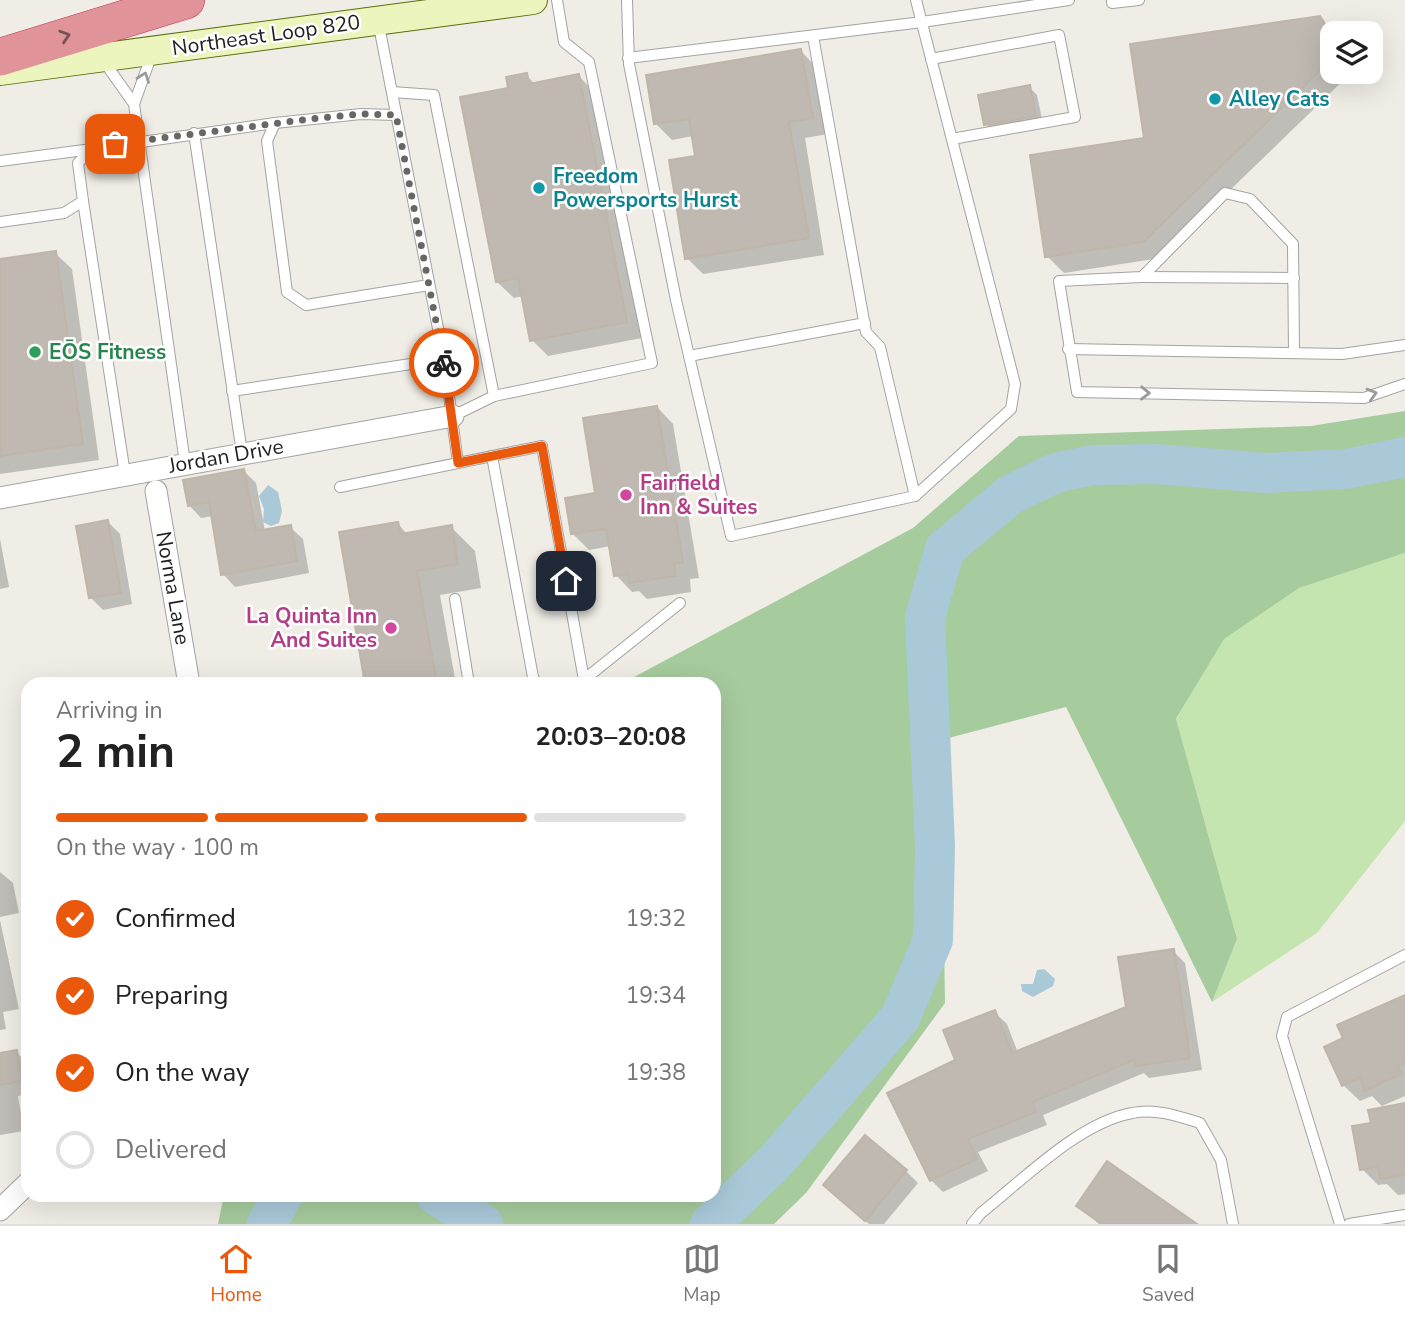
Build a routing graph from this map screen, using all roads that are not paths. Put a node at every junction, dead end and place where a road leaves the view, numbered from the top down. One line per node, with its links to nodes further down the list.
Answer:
1 (186, 0): 13 (highway, one-way to 1)
2 (533, 0): 9 (main road, Northeast Loop 820)
3 (557, 0): 40 (lane)
4 (627, 0): 15 (lane)
5 (916, 0): 10 (lane)
6 (1069, 0): 10 (lane)
7 (1112, 0): 8 (lane)
8 (1139, 0)
9 (378, 21): 12 (main road, Northeast Loop 820); 18 (lane)
10 (922, 22): 11 (lane); 16 (lane)
11 (813, 36): 15 (lane); 32 (lane)
12 (153, 50): 14 (main road, Northeast Loop 820); 19 (lane, one-way to 12)
13 (0, 57)
14 (102, 57): 17 (main road, Northeast Loop 820); 19 (lane)
15 (628, 58): 36 (lane)
16 (931, 59): 23 (lane); 23 (lane)
17 (0, 71)
18 (392, 92): 20 (lane); 40 (lane)
19 (134, 104): 24 (lane)
20 (396, 115): 21 (lane); 31 (lane)
21 (275, 123): 22 (lane); 31 (lane)
22 (194, 133): 24 (lane); 39 (lane)
23 (952, 139): 49 (lane)
24 (139, 140): 25 (lane); 44 (lane)
25 (92, 149): 26 (lane); 27 (lane)
26 (0, 160)
27 (83, 201): 28 (lane); 46 (lane)
28 (0, 222)
29 (1142, 277): 30 (lane); 30 (lane); 34 (lane)
30 (1293, 278): 35 (lane)
31 (429, 285): 37 (lane)
32 (865, 323): 36 (lane); 49 (lane)
33 (1405, 345): 35 (lane)
34 (1068, 349): 35 (lane); 38 (lane, one-way to 38)
35 (1294, 353)
36 (689, 356): 49 (lane)
37 (444, 359): 39 (lane); 41 (lane)
38 (1405, 384)
39 (232, 391): 42 (lane)
40 (494, 396): 41 (lane)
41 (453, 416): 42 (street, Jordan Drive); 45 (lane)
42 (242, 453): 44 (street, Jordan Drive)
43 (492, 456): 45 (lane); 55 (lane); 56 (lane)
44 (185, 463): 46 (street, Jordan Drive)
45 (458, 463): 47 (lane)
46 (125, 474): 50 (street, Jordan Drive)
47 (340, 486)
48 (156, 491): 53 (street, Norma Lane)
49 (915, 496)
50 (0, 498)
51 (455, 599): 54 (lane)
52 (680, 603): 57 (lane)
53 (188, 677)
54 (468, 677)
55 (533, 677)
56 (580, 677)
57 (587, 677)
58 (1405, 955): 64 (lane)
59 (21, 1190): 60 (street)
60 (0, 1210)
61 (1405, 1215): 65 (lane)
62 (972, 1224): 63 (lane)
63 (1233, 1224)
64 (1340, 1224)
65 (1349, 1224)

